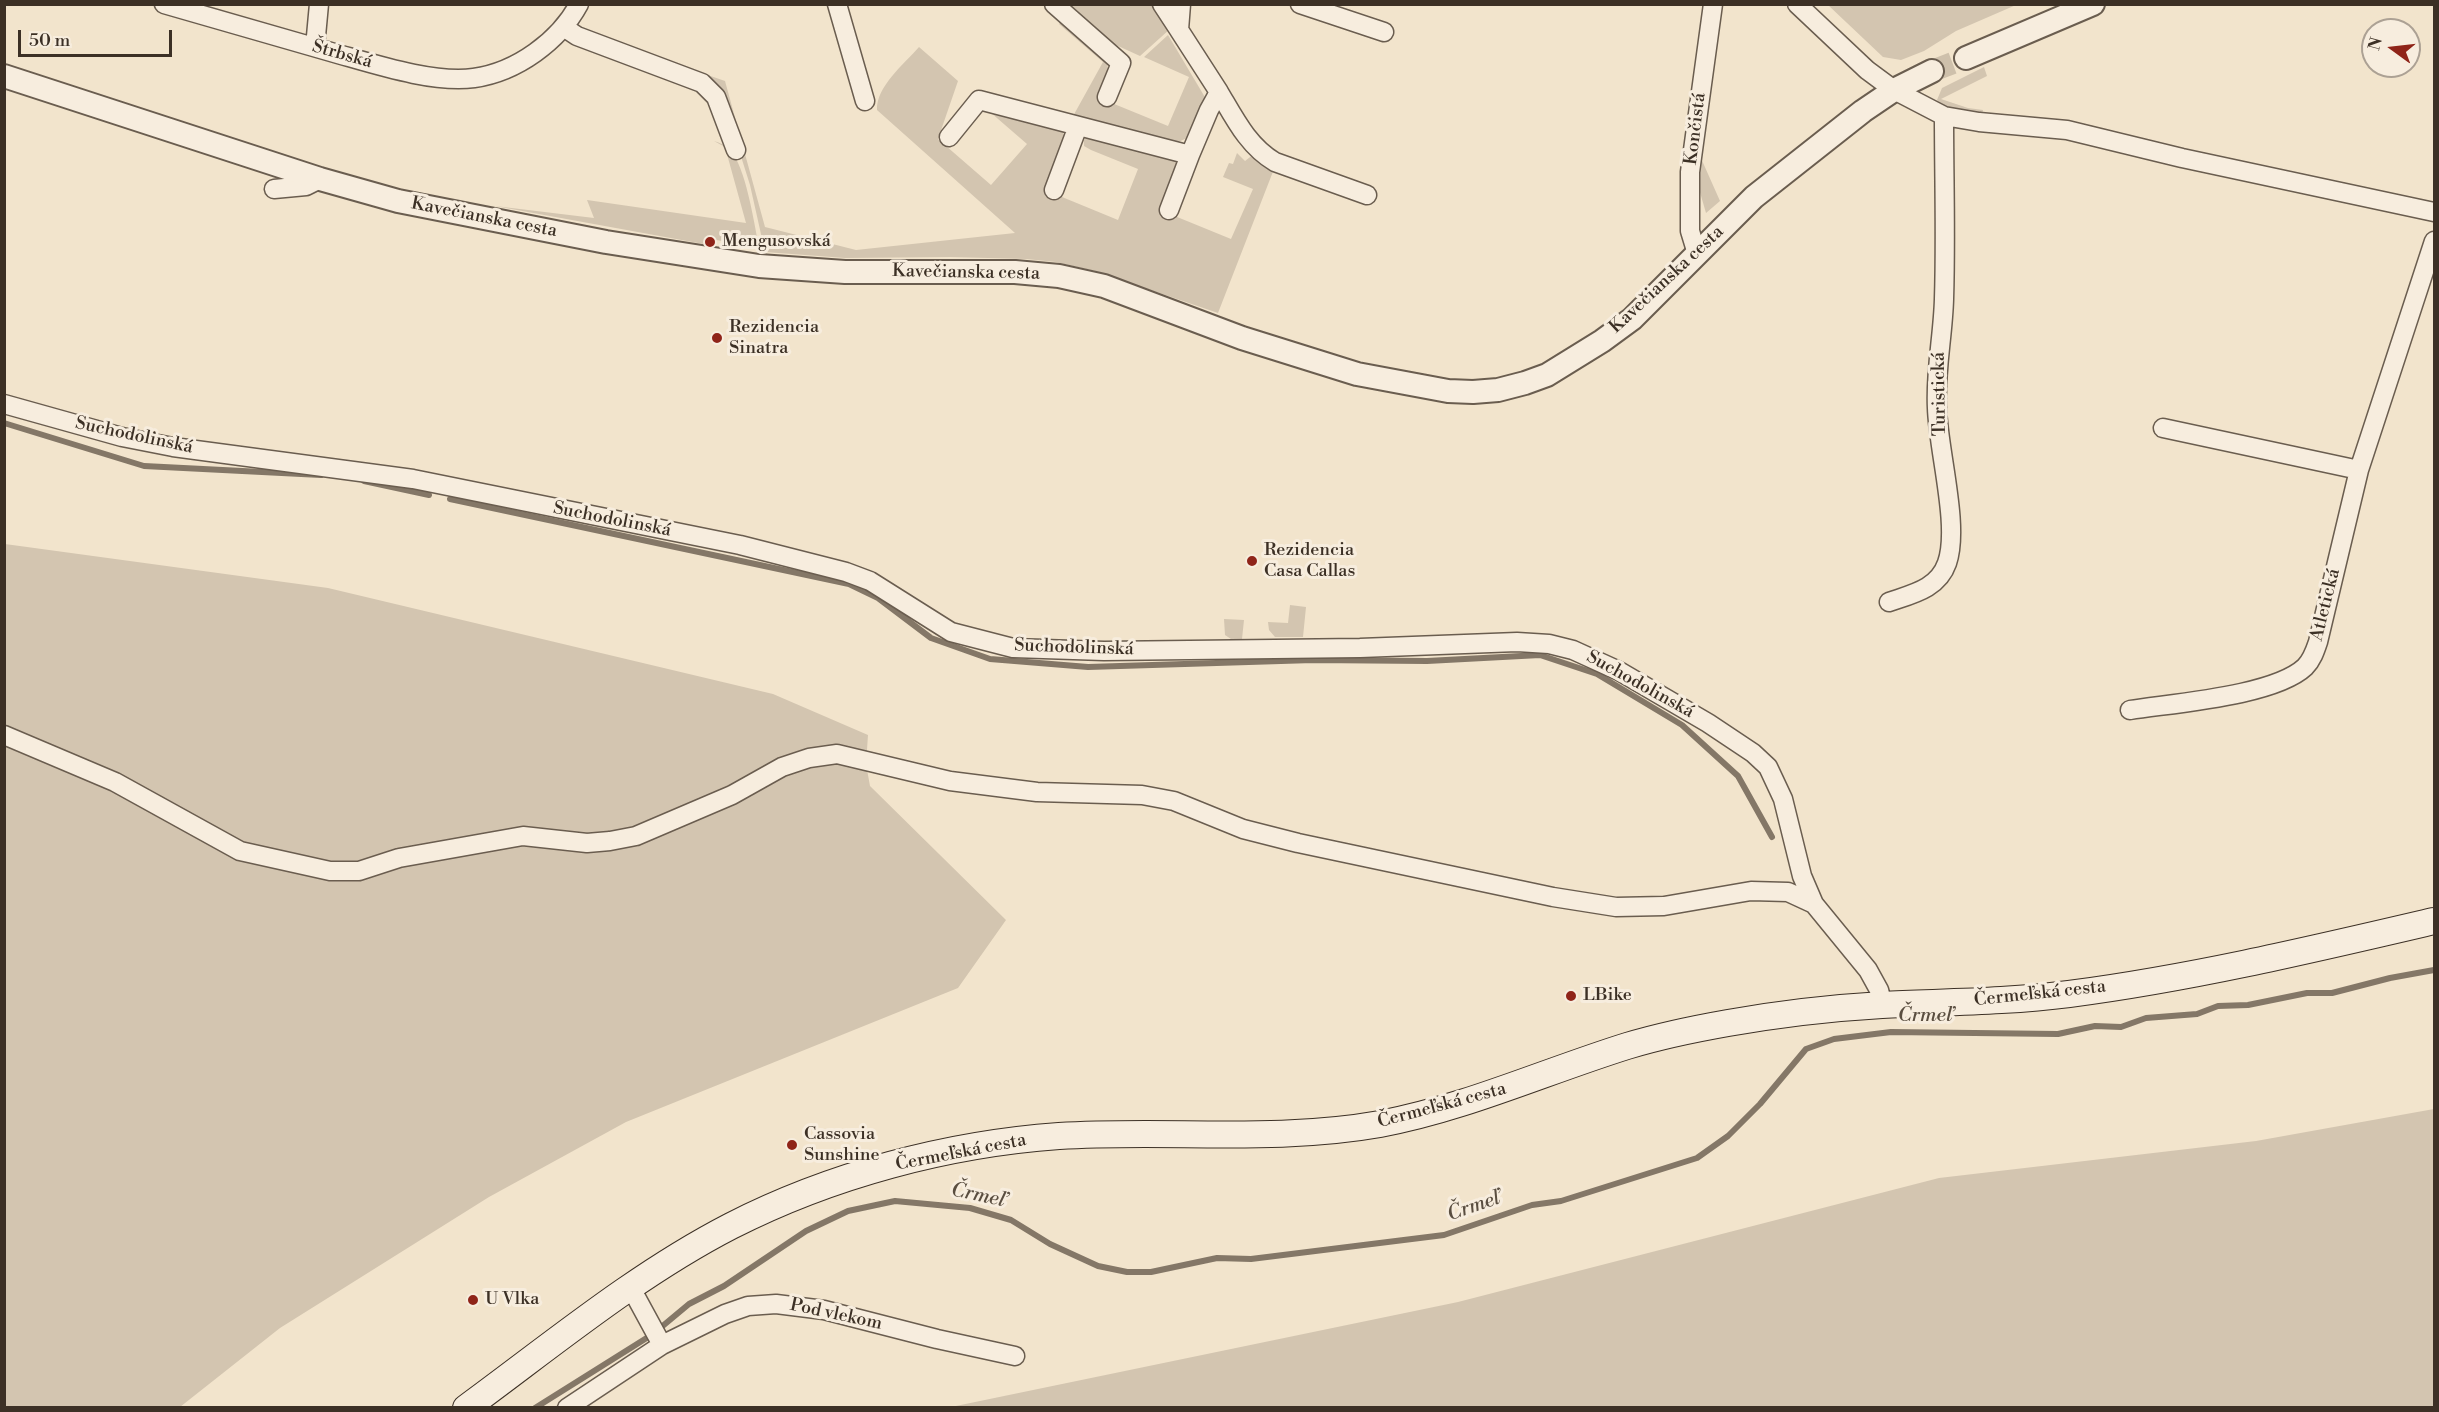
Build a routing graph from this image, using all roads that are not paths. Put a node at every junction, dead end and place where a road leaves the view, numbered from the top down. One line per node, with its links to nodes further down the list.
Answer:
1 (164, 4): 15 (street, Štrbská)
2 (319, 4): 15 (street)
3 (579, 4): 12 (street)
4 (837, 4): 22 (street)
5 (1054, 4): 21 (street)
6 (1162, 4): 13 (street)
7 (1181, 4): 13 (street)
8 (1300, 4): 14 (street)
9 (1713, 4): 35 (street, Končistá)
10 (1797, 4): 19 (street)
11 (2093, 4): 16 (street)
12 (565, 28): 15 (street, Štrbská); 26 (street)
13 (1179, 30): 20 (street)
14 (1384, 32)
15 (315, 47)
16 (1966, 58)
17 (1932, 71): 19 (street, Kavečianska cesta)
18 (4, 76): 28 (street, Kavečianska cesta)
19 (1894, 90): 23 (street); 35 (street, Kavečianska cesta)
20 (1219, 92): 27 (street); 31 (street)
21 (1107, 97)
22 (865, 101)
23 (1944, 116): 33 (street); 39 (street, Turistická)
24 (1078, 126): 25 (street); 27 (street); 30 (street)
25 (949, 137)
26 (736, 150)
27 (1191, 155): 32 (street)
28 (320, 179): 29 (street); 35 (street, Kavečianska cesta)
29 (274, 189)
30 (1054, 190)
31 (1367, 195)
32 (1169, 210)
33 (2434, 212)
34 (2434, 241): 38 (street, Atletická)
35 (1697, 254)
36 (4, 404): 42 (street, Suchodolinská)
37 (2163, 428): 38 (street)
38 (2359, 470): 40 (street, Atletická)
39 (1889, 602)
40 (2130, 710)
41 (4, 735): 42 (street)
42 (1814, 903): 44 (street, Suchodolinská)
43 (2434, 921): 44 (main road, Čermeľská cesta)
44 (1883, 1005): 45 (main road, Čermeľská cesta)
45 (631, 1288): 46 (street); 48 (main road, Čermeľská cesta)
46 (659, 1340): 47 (street, Pod vlekom); 49 (street, Pod vlekom)
47 (1015, 1356)
48 (466, 1407)
49 (567, 1407)

